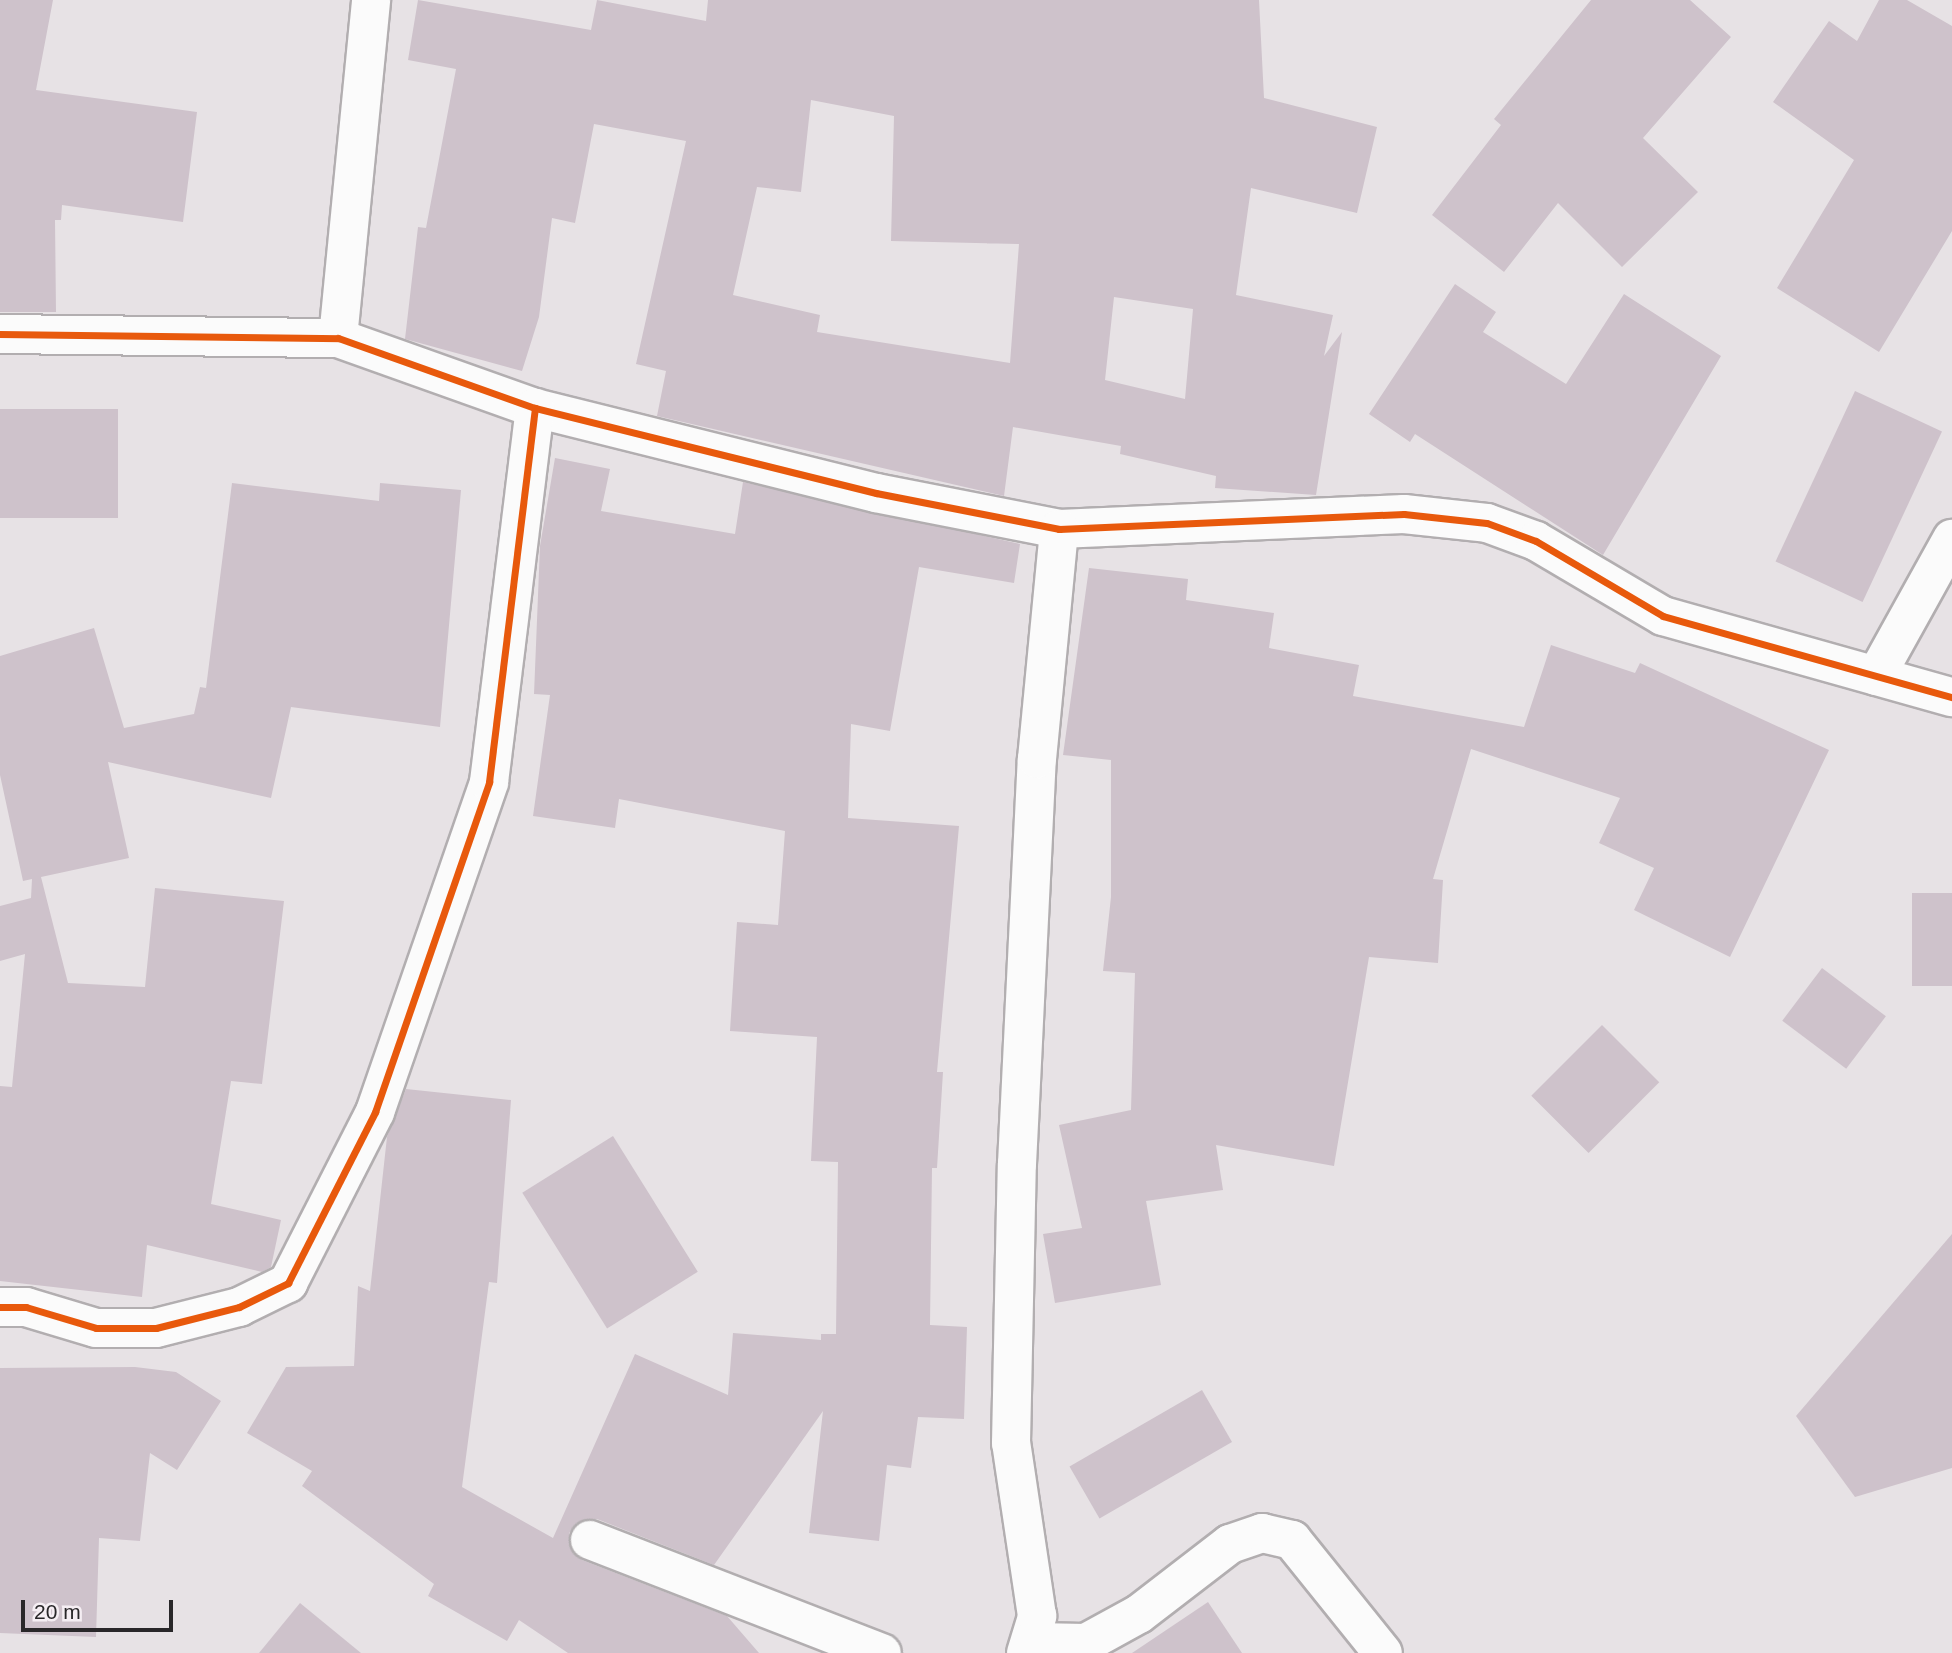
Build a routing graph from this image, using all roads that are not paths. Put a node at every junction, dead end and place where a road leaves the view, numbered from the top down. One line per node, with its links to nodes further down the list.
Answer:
1 (371, 0): 3 (street)
2 (0, 334): 3 (street)
3 (338, 338): 4 (street)
4 (536, 408): 5 (street); 9 (street)
5 (1059, 529): 7 (street); 11 (street)
6 (1952, 539): 7 (street)
7 (1876, 676): 8 (street)
8 (1952, 697)
9 (0, 1307)
10 (590, 1540): 12 (street)
11 (1030, 1648): 13 (street)
12 (882, 1653)
13 (1383, 1653)

